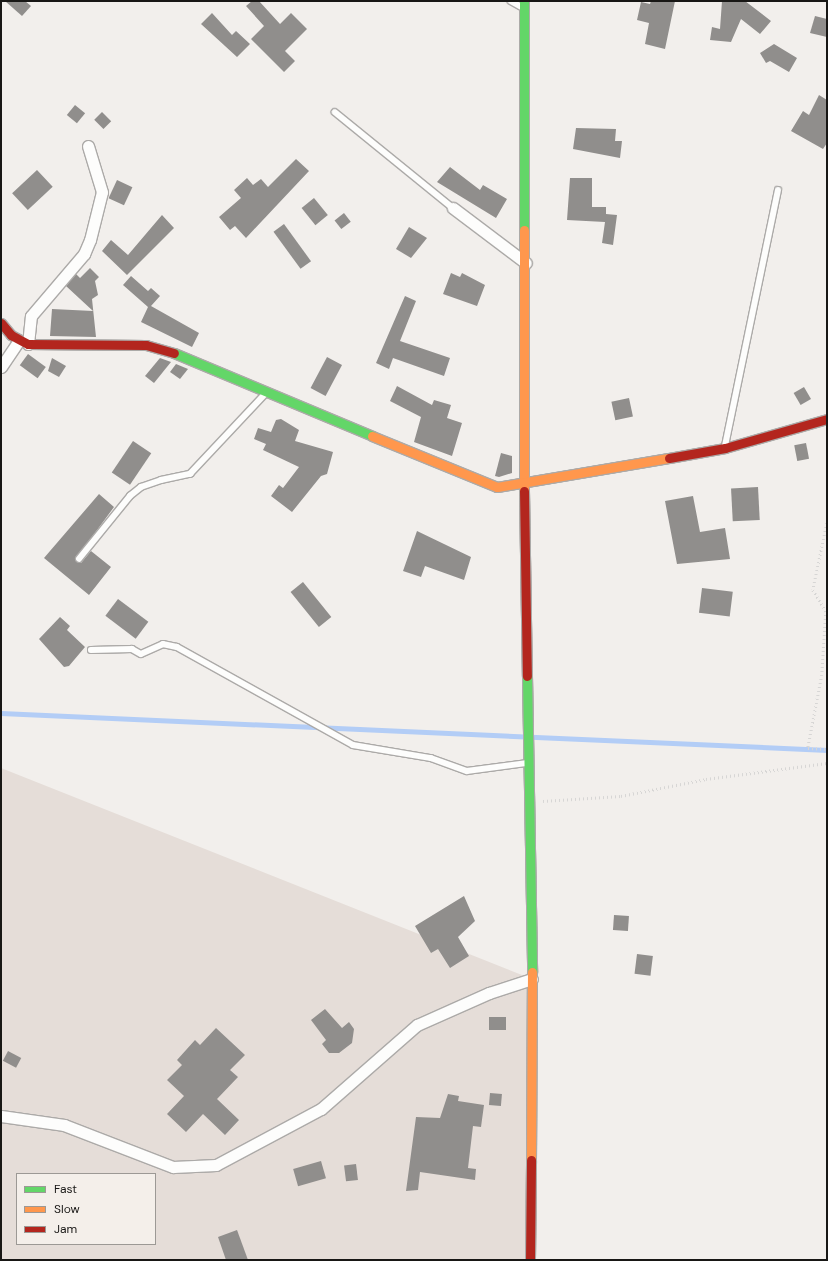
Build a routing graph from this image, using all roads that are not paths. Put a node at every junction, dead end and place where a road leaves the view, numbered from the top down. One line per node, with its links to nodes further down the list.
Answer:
1 (512, 1): 2 (lane)
2 (524, 5): 7 (street)
3 (335, 112): 6 (lane)
4 (88, 146): 9 (street)
5 (778, 190): 13 (lane)
6 (453, 208): 7 (street)
7 (526, 263): 14 (street)
8 (1, 323): 9 (street)
9 (23, 342): 10 (street); 11 (street)
10 (1, 367)
11 (265, 393): 14 (street); 15 (lane)
12 (827, 419): 13 (street)
13 (725, 448): 14 (street)
14 (524, 485): 17 (street)
15 (79, 560)
16 (91, 650): 17 (lane)
17 (528, 762): 18 (street)
18 (532, 979): 19 (street); 20 (street)
19 (1, 1116)
20 (530, 1260)

